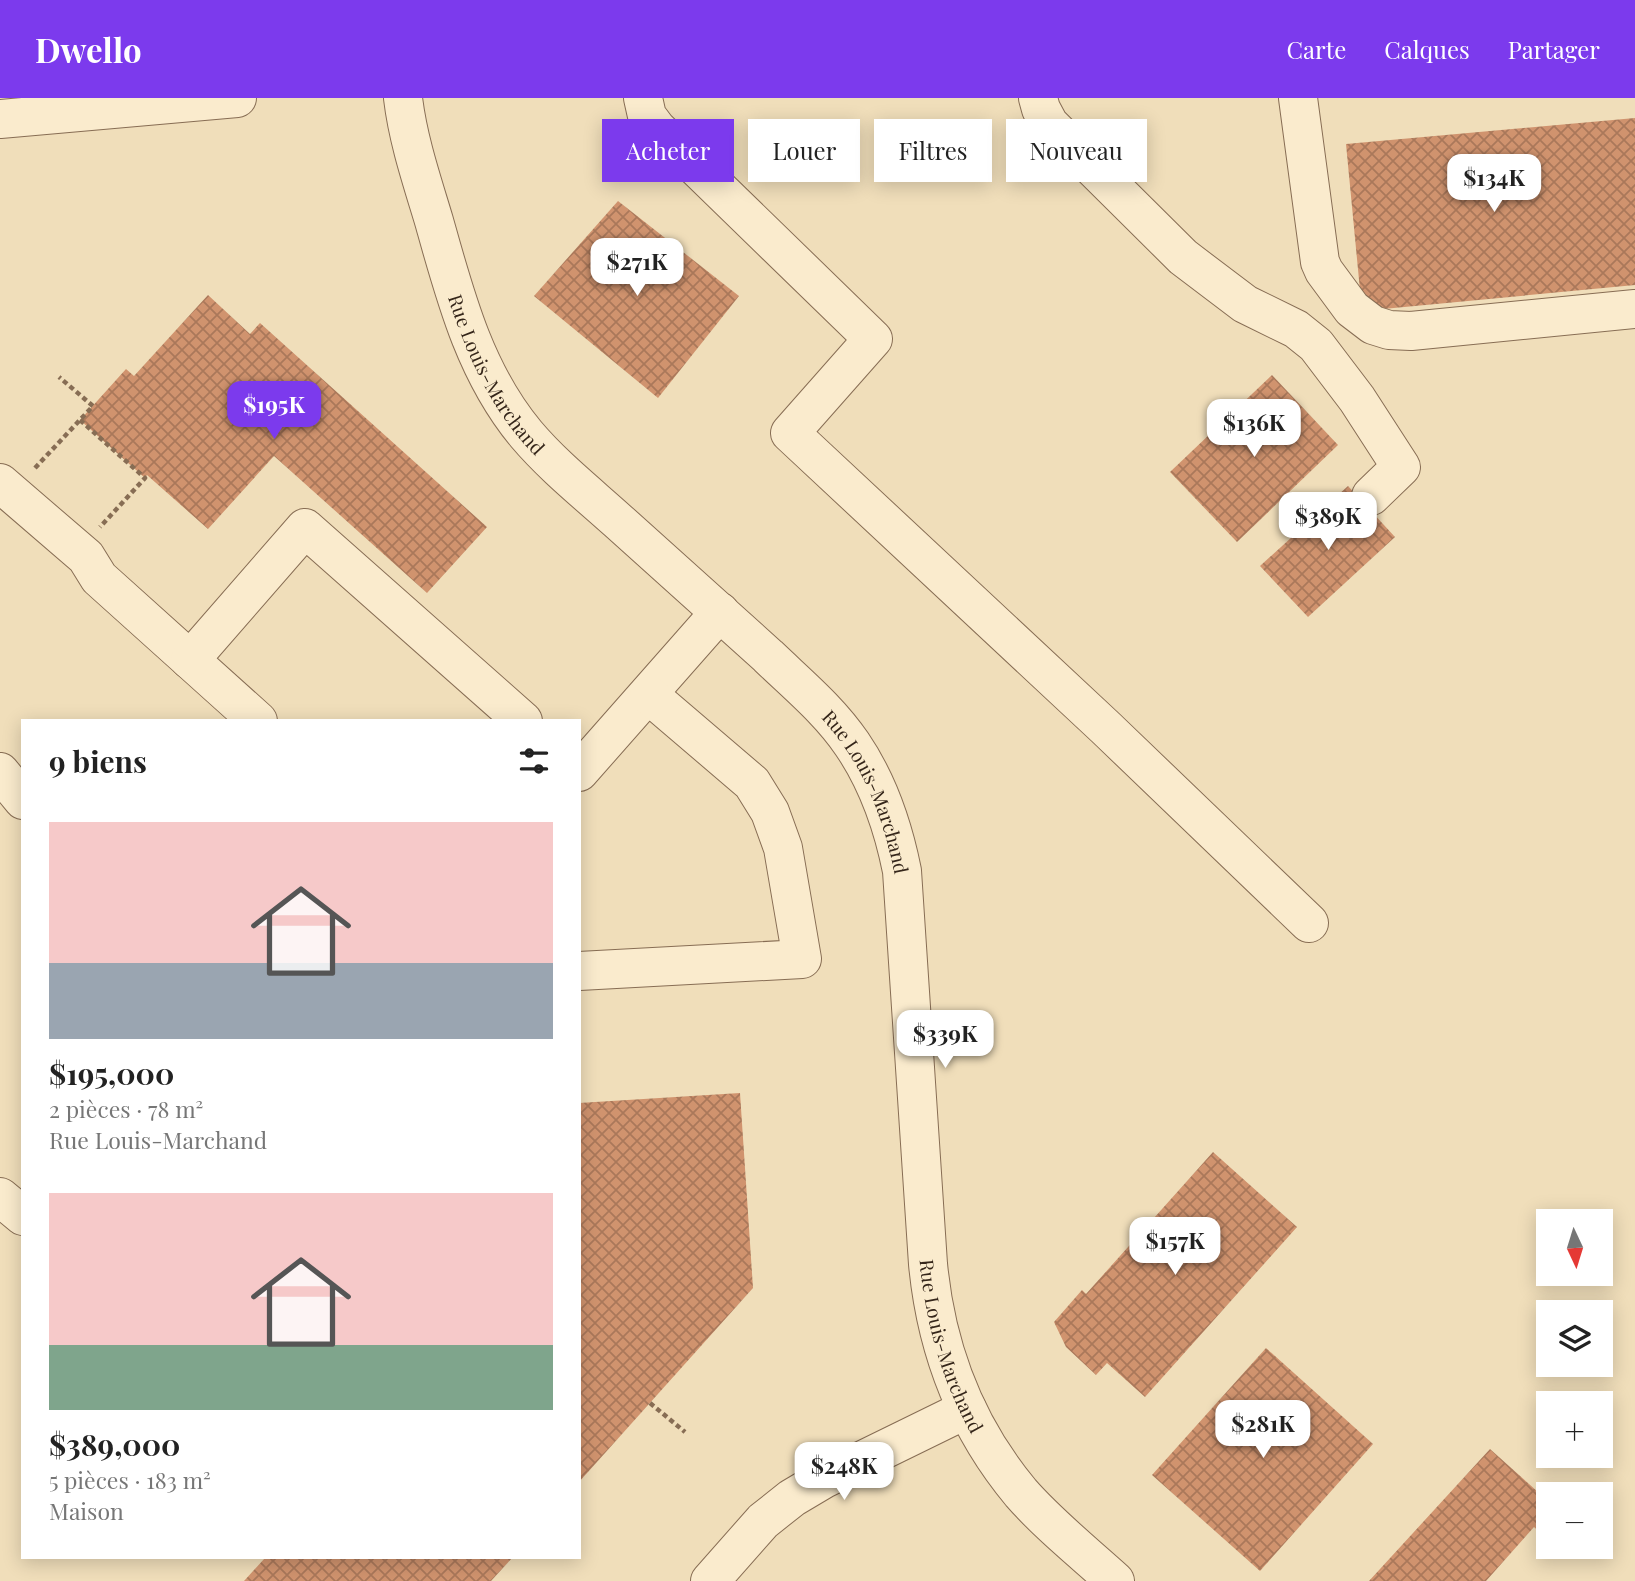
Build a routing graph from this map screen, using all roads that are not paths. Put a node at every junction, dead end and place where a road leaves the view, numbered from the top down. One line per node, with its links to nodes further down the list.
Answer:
1 (237, 98): 6 (street)
2 (403, 98): 10 (street, Rue Louis-Marchand)
3 (643, 98): 18 (street)
4 (1038, 98): 9 (street)
5 (1298, 98): 7 (street)
6 (0, 119)
7 (1635, 309)
8 (17, 476): 11 (street)
9 (1371, 496)
10 (720, 612): 12 (street); 22 (street, Rue Louis-Marchand)
11 (190, 660): 13 (street); 14 (street)
12 (649, 695): 15 (street); 19 (street)
13 (256, 719)
14 (521, 719)
15 (581, 770)
16 (0, 772): 17 (street)
17 (21, 798)
18 (1309, 923)
19 (581, 971)
20 (0, 1196): 21 (street)
21 (21, 1214)
22 (967, 1409): 23 (street); 24 (street, Rue Louis-Marchand)
23 (710, 1581)
24 (1115, 1581)

